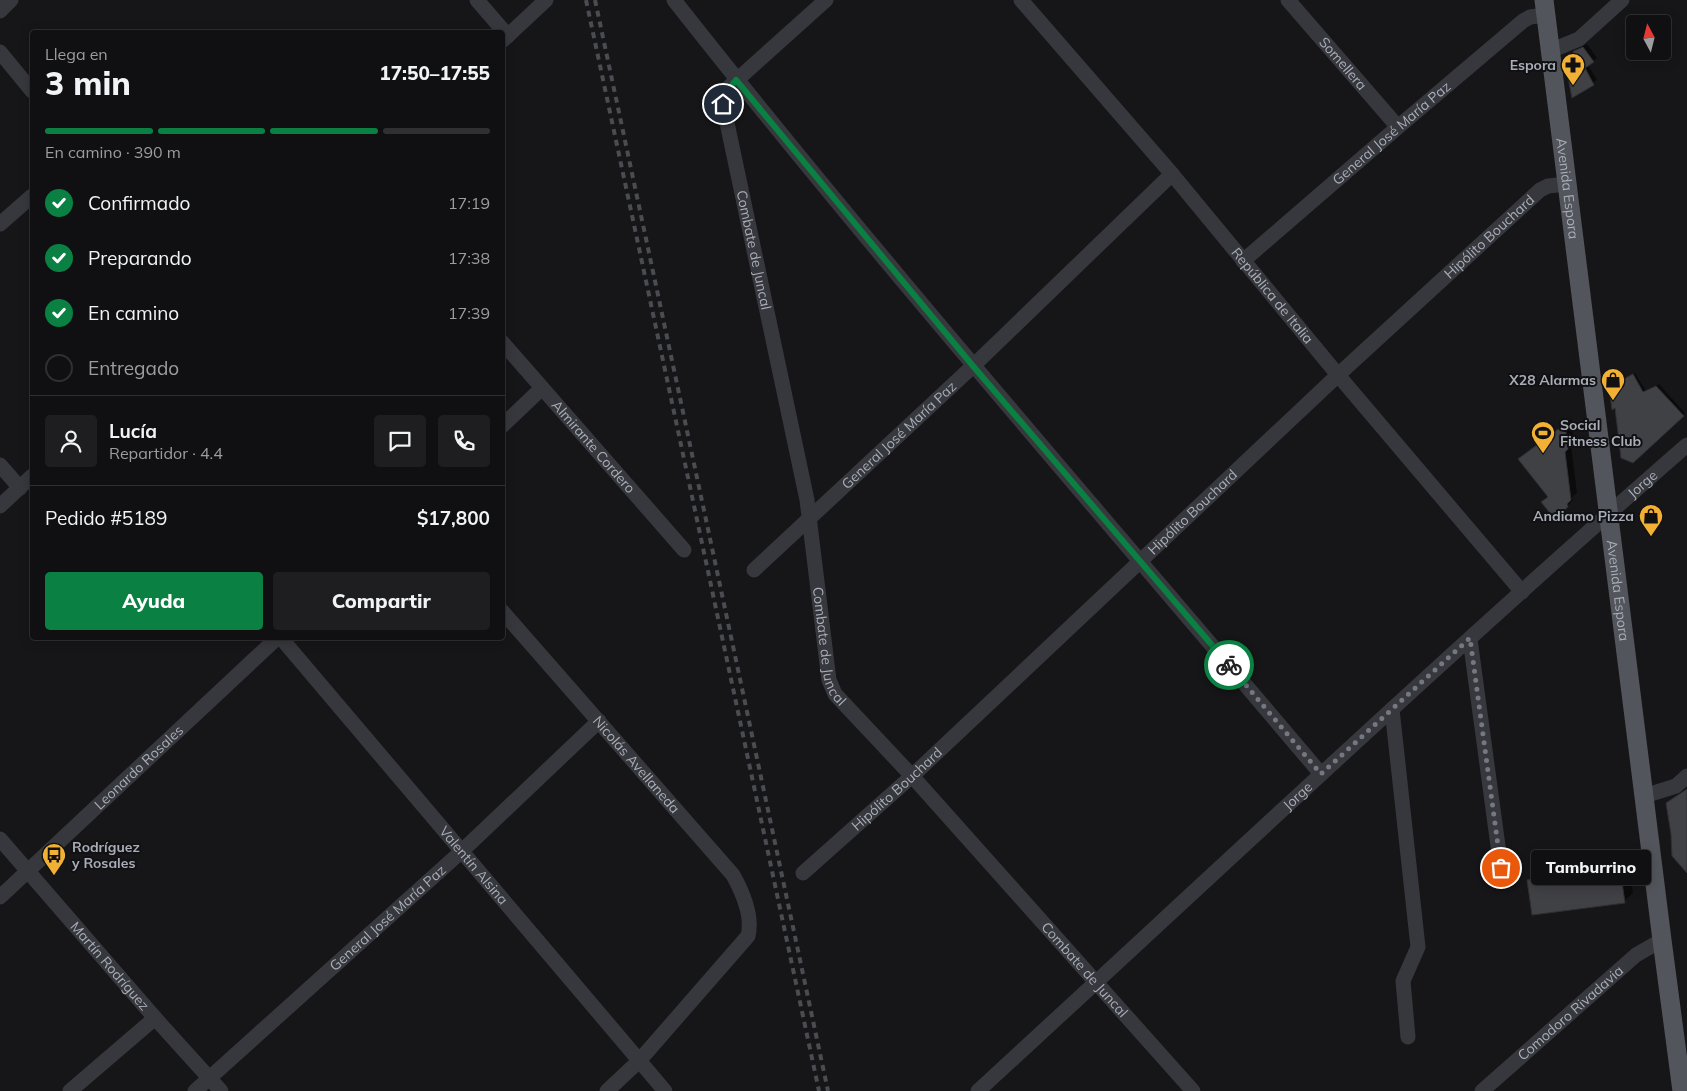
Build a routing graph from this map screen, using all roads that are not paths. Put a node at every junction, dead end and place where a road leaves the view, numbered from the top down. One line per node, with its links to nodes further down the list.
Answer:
1 (11, 0): 10 (street)
2 (477, 0): 11 (street)
3 (546, 0): 12 (street)
4 (674, 0): 15 (street)
5 (826, 0): 15 (street)
6 (1021, 0): 18 (street, República de Italia)
7 (1288, 0): 17 (street, Somellera)
8 (1622, 0): 13 (street)
9 (1545, 7): 13 (main road, Avenida Espora); 17 (street, General José María Paz)
10 (0, 11)
11 (500, 30)
12 (506, 38)
13 (1550, 51): 19 (main road, Avenida Espora)
14 (0, 52): 16 (street)
15 (736, 80): 24 (street); 34 (street, Combate de Juncal)
16 (30, 89)
17 (1398, 127): 22 (street, General José María Paz)
18 (1172, 174): 22 (street, República de Italia); 24 (street, General José María Paz)
19 (1567, 184): 25 (street, Hipólito Bouchard); 33 (main road, Avenida Espora)
20 (30, 198): 21 (street)
21 (0, 224)
22 (1243, 261): 25 (street, República de Italia)
23 (505, 345): 26 (street, Almirante Cordero)
24 (973, 366): 34 (street, General José María Paz); 36 (street)
25 (1338, 375): 36 (street, Hipólito Bouchard); 38 (street, República de Italia)
26 (542, 388): 27 (street); 35 (street, Almirante Cordero)
27 (505, 423)
28 (1687, 445): 33 (street, Jorge)
29 (0, 465): 31 (street)
30 (30, 478): 31 (street)
31 (20, 488): 32 (street)
32 (0, 506)
33 (1609, 513): 38 (street, Jorge); 48 (main road, Avenida Espora)
34 (809, 519): 37 (street, General José María Paz); 46 (street, Combate de Juncal)
35 (684, 550)
36 (1141, 561): 45 (street); 46 (street, Hipólito Bouchard)
37 (754, 570)
38 (1522, 592): 40 (street, Jorge)
39 (505, 614): 44 (street, Nicolás Avellaneda)
40 (1470, 638): 43 (street, Jorge); 51 (street)
41 (275, 640): 52 (street, Leonardo Rosales)
42 (283, 640): 50 (street, Valentín Alsina)
43 (1392, 709): 45 (street, Jorge); 58 (street)
44 (599, 721): 50 (street, General José María Paz); 59 (street, Nicolás Avellaneda)
45 (1321, 774): 56 (street, Jorge)
46 (912, 776): 53 (street, Hipólito Bouchard); 56 (street, Combate de Juncal)
47 (1687, 776): 48 (street)
48 (1644, 796): 55 (main road, Avenida Espora)
49 (0, 839): 52 (street, Martín Rodríguez)
50 (463, 850): 59 (street, Valentín Alsina); 60 (street, General José María Paz)
51 (1501, 868)
52 (28, 871): 54 (street, Leonardo Rosales); 57 (street, Martín Rodríguez)
53 (803, 873)
54 (0, 897)
55 (1662, 940): 61 (main road, Avenida Espora); 69 (street, Comodoro Rivadavia)
56 (1096, 983): 67 (street, Jorge); 68 (street, Combate de Juncal)
57 (154, 1018): 60 (street, Martín Rodríguez); 62 (street)
58 (1408, 1037)
59 (640, 1061): 65 (street); 66 (street, Valentín Alsina)
60 (209, 1077): 63 (street, General José María Paz); 64 (street, Martín Rodríguez)
61 (1684, 1090)
62 (70, 1091)
63 (195, 1091)
64 (221, 1091)
65 (607, 1091)
66 (665, 1091)
67 (978, 1091)
68 (1193, 1091)
69 (1482, 1091)

